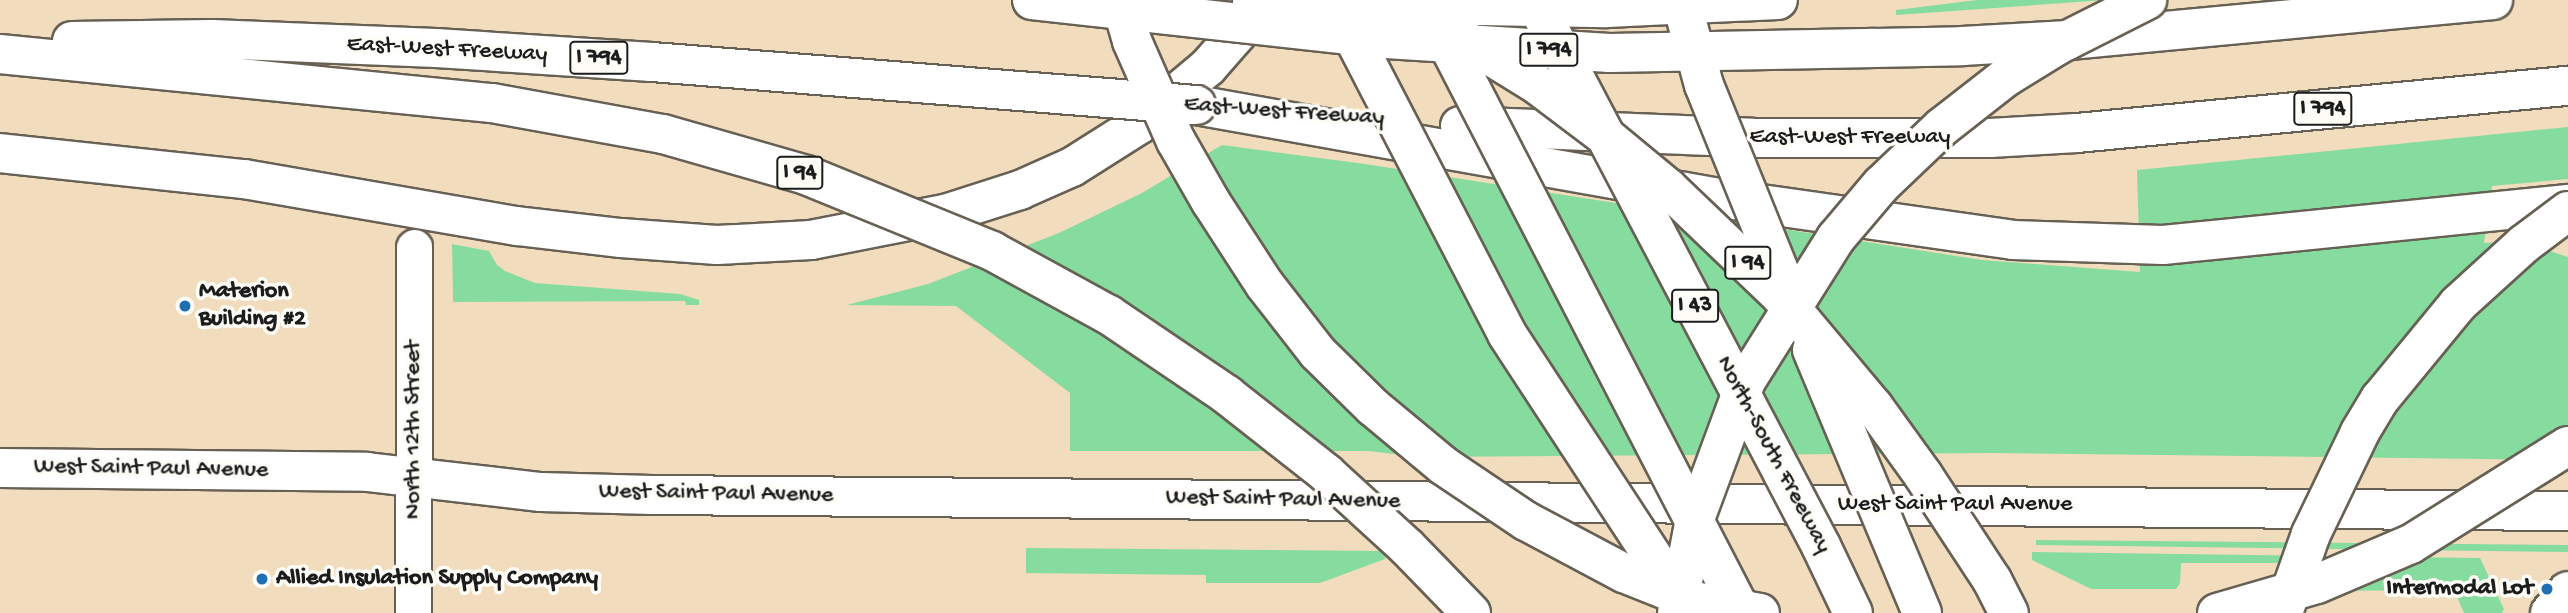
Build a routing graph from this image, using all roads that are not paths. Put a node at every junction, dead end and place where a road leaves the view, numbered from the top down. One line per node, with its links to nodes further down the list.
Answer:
1 (1032, 0): 12 (main road, I 794, bridge)
2 (1120, 0): 30 (main road, bridge)
3 (1168, 0): 10 (main road, bridge)
4 (1266, 0): 17 (main road)
5 (1334, 0): 28 (main road, bridge)
6 (1400, 0): 33 (main road, I 94, bridge)
7 (1425, 0): 29 (main road, bridge)
8 (1534, 0): 31 (main road, North-South Freeway / I 43, bridge)
9 (1681, 0): 32 (main road, bridge)
10 (1778, 0)
11 (2147, 0): 27 (main road, bridge)
12 (2493, 0)
13 (0, 44): 16 (main road, East-West Freeway / I 794, bridge)
14 (0, 54): 26 (main road, I 94, bridge)
15 (2568, 86): 16 (main road, East-West Freeway / I 794, bridge)
16 (1196, 105): 18 (main road, bridge)
17 (0, 153)
18 (2563, 208): 35 (main road, bridge)
19 (414, 247): 22 (street, North 12th Street)
20 (2568, 446): 34 (main road, bridge)
21 (0, 468): 22 (main road, West Saint Paul Avenue)
22 (413, 478): 23 (main road, West Saint Paul Avenue); 25 (street, North 12th Street)
23 (2568, 511)
24 (2568, 591): 36 (main road)
25 (413, 613)
26 (1471, 613)
27 (1676, 613)
28 (1689, 613)
29 (1742, 613)
30 (1760, 613)
31 (1853, 613)
32 (1922, 613)
33 (2009, 613)
34 (2217, 613)
35 (2283, 613)
36 (2550, 613)

